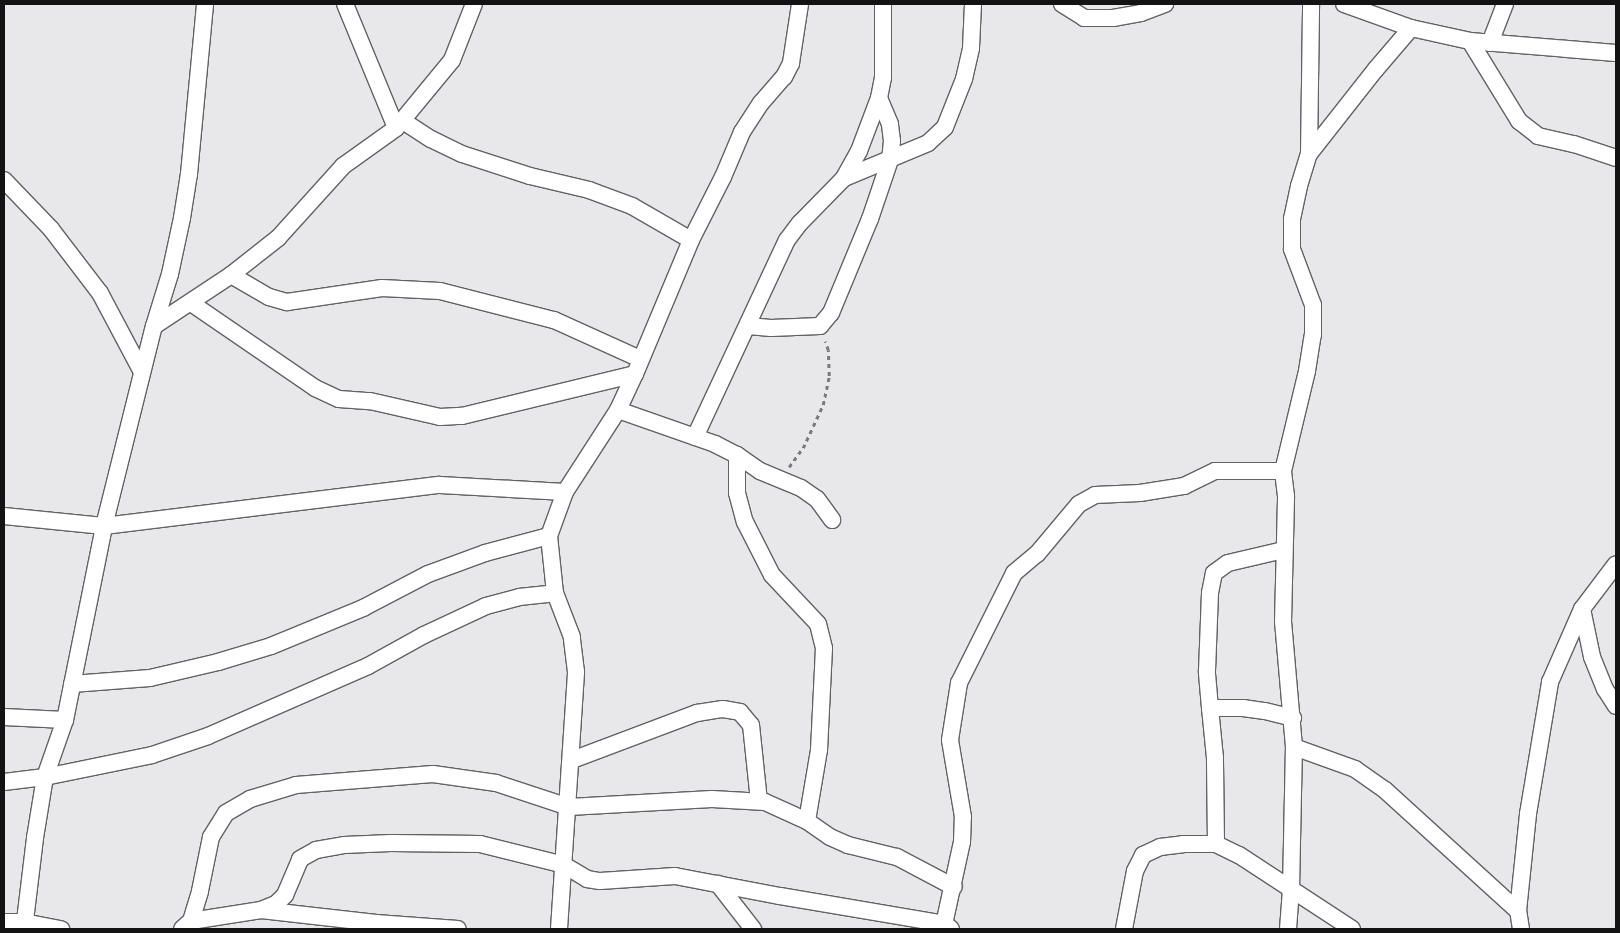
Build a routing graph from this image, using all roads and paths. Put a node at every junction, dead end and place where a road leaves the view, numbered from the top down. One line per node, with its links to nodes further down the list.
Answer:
1 (206, 4): 26 (street)
2 (345, 4): 17 (street)
3 (474, 4): 17 (street)
4 (800, 4): 23 (street)
5 (883, 4): 16 (street)
6 (973, 4): 20 (street)
7 (1062, 4): 8 (street)
8 (1165, 4)
9 (1311, 4): 18 (street)
10 (1344, 4): 12 (street)
11 (1505, 4): 14 (street)
12 (1411, 28): 13 (street); 18 (street)
13 (1470, 41): 14 (street); 19 (street)
14 (1490, 43): 15 (street)
15 (1616, 53)
16 (879, 98): 20 (street); 21 (street)
17 (400, 124): 23 (street); 24 (street)
18 (1309, 154): 34 (street)
19 (1616, 158)
20 (890, 160): 21 (street); 28 (street)
21 (844, 178): 27 (street)
22 (4, 180): 30 (street)
23 (691, 240): 29 (street)
24 (232, 275): 25 (street); 29 (street)
25 (191, 303): 26 (street); 29 (street)
26 (154, 326): 30 (street)
27 (748, 326): 28 (street); 32 (street)
28 (820, 326): 35 (path)
29 (638, 366): 31 (street)
30 (142, 372): 39 (street)
31 (618, 410): 32 (street); 36 (street)
32 (696, 437): 33 (street)
33 (738, 455): 35 (street); 57 (street)
34 (1283, 471): 41 (street); 61 (street)
35 (779, 481): 38 (street)
36 (565, 492): 39 (street); 40 (street)
37 (4, 516): 39 (street)
38 (832, 520)
39 (104, 526): 45 (street)
40 (549, 536): 43 (street); 45 (street)
41 (1284, 550): 47 (street); 49 (street)
42 (1616, 564): 44 (street)
43 (555, 593): 52 (street); 53 (street)
44 (1582, 609): 46 (street); 64 (street)
45 (72, 684): 50 (street)
46 (1616, 706)
47 (1210, 708): 49 (street); 58 (street)
48 (4, 717): 50 (street)
49 (1293, 718): 51 (street)
50 (65, 720): 53 (street)
51 (1294, 747): 62 (street); 64 (street)
52 (572, 760): 55 (street); 56 (street)
53 (45, 777): 54 (street); 67 (street)
54 (4, 782)
55 (759, 801): 56 (street); 57 (street)
56 (569, 807): 59 (street); 66 (street)
57 (807, 821): 61 (street)
58 (1216, 844): 62 (street); 73 (street)
59 (564, 865): 60 (street); 63 (street); 71 (street)
60 (718, 884): 68 (street); 72 (street)
61 (954, 887): 68 (street)
62 (1291, 889): 74 (street); 75 (street)
63 (261, 910): 66 (street); 70 (street)
64 (1518, 911): 76 (street)
65 (4, 922): 67 (street)
66 (186, 925)
67 (24, 926): 69 (street)
68 (946, 927)
69 (61, 929)
70 (458, 929)
71 (558, 929)
72 (753, 929)
73 (1124, 929)
74 (1288, 929)
75 (1352, 929)
76 (1521, 929)

